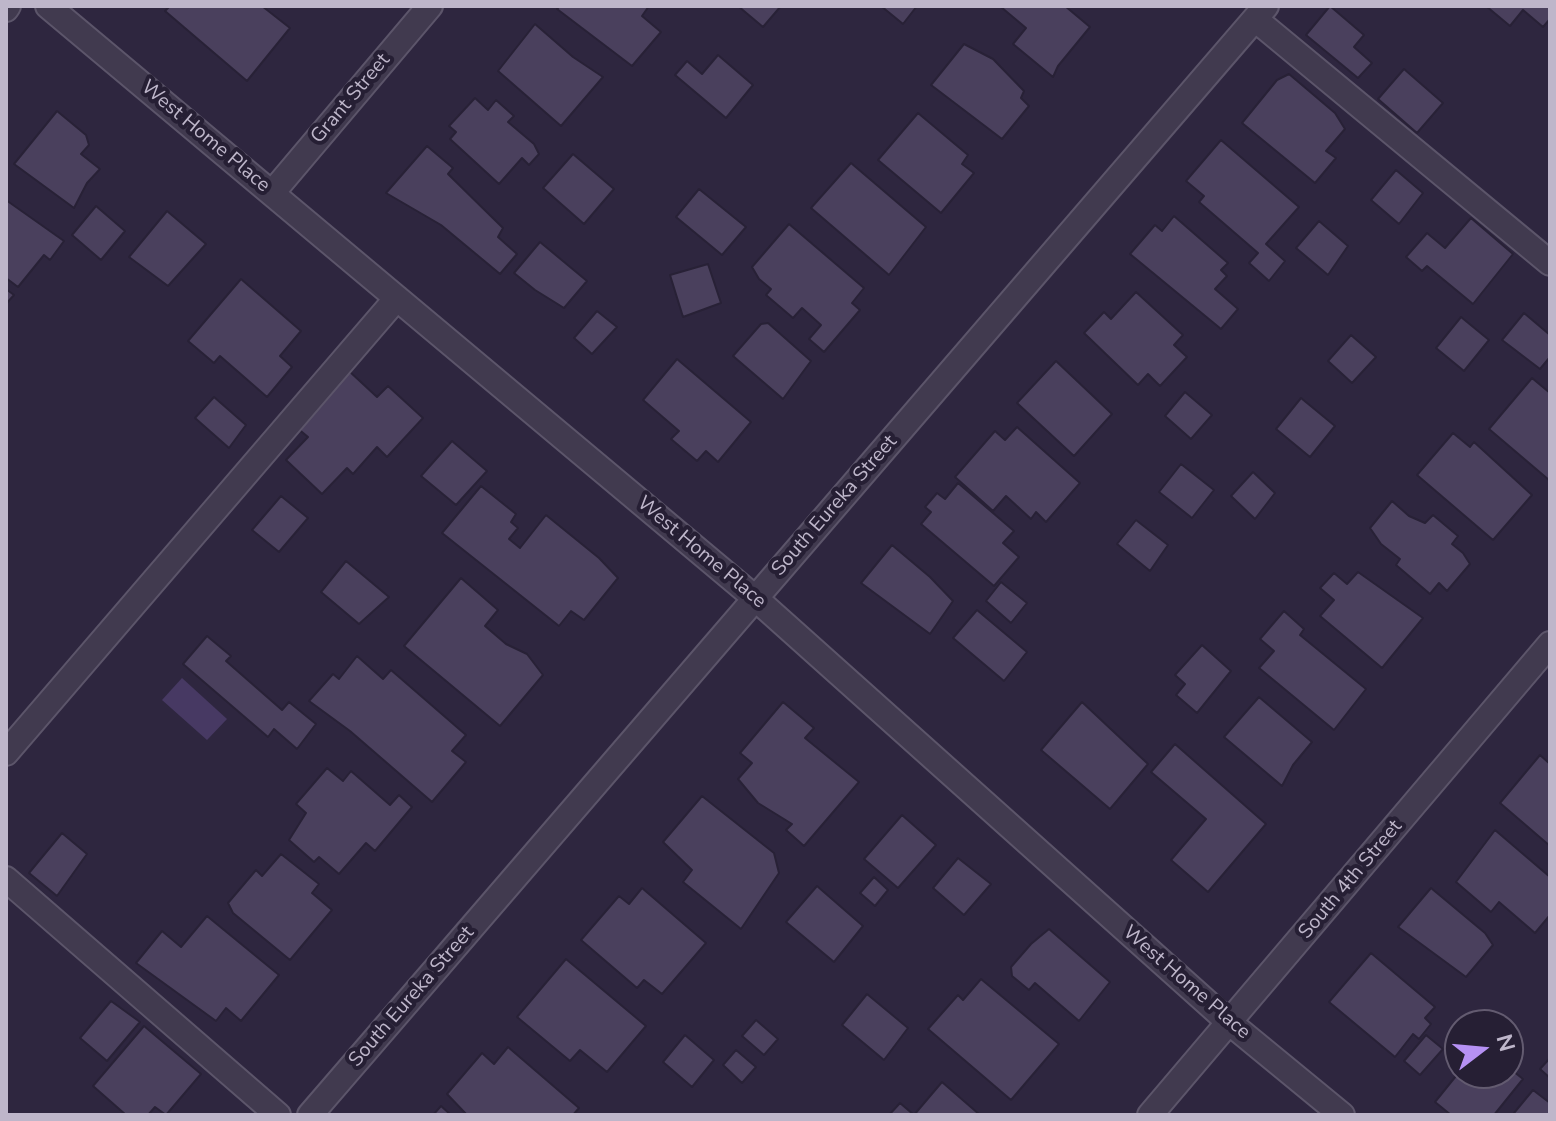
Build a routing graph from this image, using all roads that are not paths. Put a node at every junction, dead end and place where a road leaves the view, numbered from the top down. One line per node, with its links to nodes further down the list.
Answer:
1 (48, 6): 4 (street, West Home Place)
2 (430, 6): 4 (street, Grant Street)
3 (1260, 13): 5 (street); 7 (street, South Eureka Street)
4 (272, 193): 6 (street, West Home Place)
5 (1550, 263)
6 (397, 298): 7 (street, West Home Place); 9 (street)
7 (755, 598): 11 (street, West Home Place); 13 (street, South Eureka Street)
8 (1550, 644): 11 (street, South 4th Street)
9 (6, 753)
10 (6, 879): 12 (street)
11 (1230, 1023): 14 (street, South 4th Street); 15 (street, West Home Place)
12 (278, 1115)
13 (310, 1115)
14 (1150, 1115)
15 (1342, 1115)

